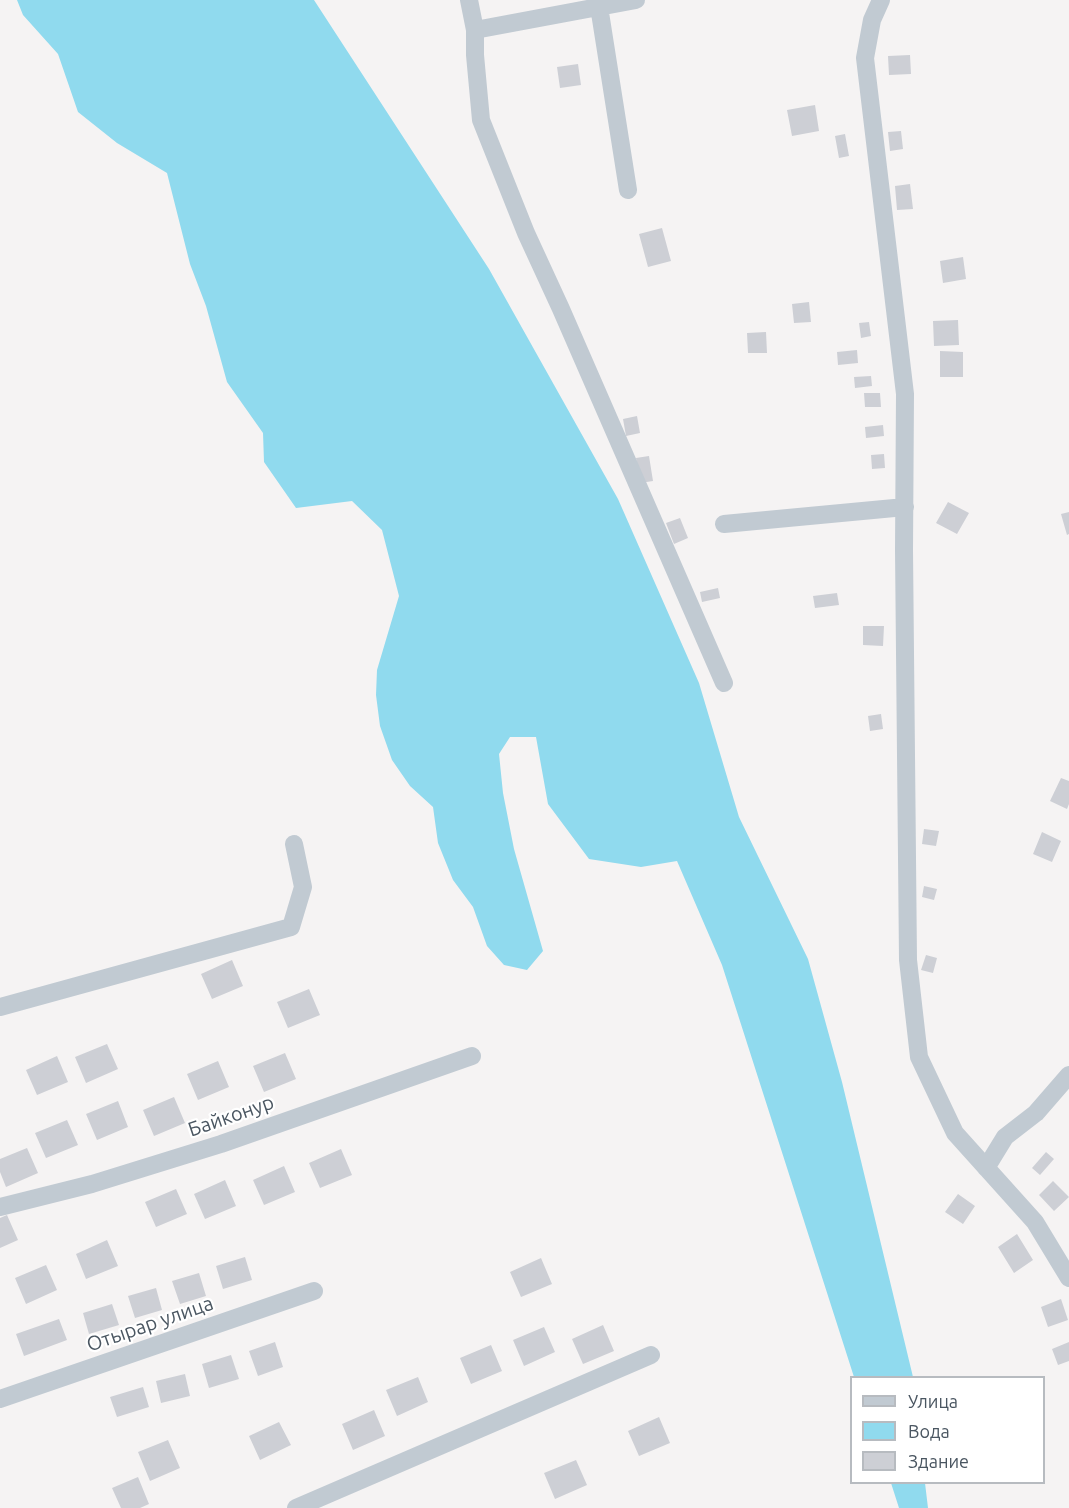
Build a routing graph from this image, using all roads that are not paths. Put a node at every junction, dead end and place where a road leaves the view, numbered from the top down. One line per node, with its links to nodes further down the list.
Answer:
1 (469, 0): 5 (street)
2 (636, 0): 4 (street)
3 (880, 0): 7 (street)
4 (598, 3): 5 (street); 6 (street)
5 (475, 30): 9 (street)
6 (628, 190)
7 (905, 507): 8 (street); 14 (street)
8 (724, 524)
9 (724, 683)
10 (294, 844): 11 (street)
11 (0, 1007)
12 (472, 1056): 15 (street, Байконур)
13 (1069, 1075): 14 (street)
14 (986, 1168): 16 (street)
15 (0, 1207)
16 (1069, 1278)
17 (314, 1291): 19 (street, Отырар улица)
18 (651, 1355): 20 (street)
19 (0, 1399)
20 (296, 1508)

